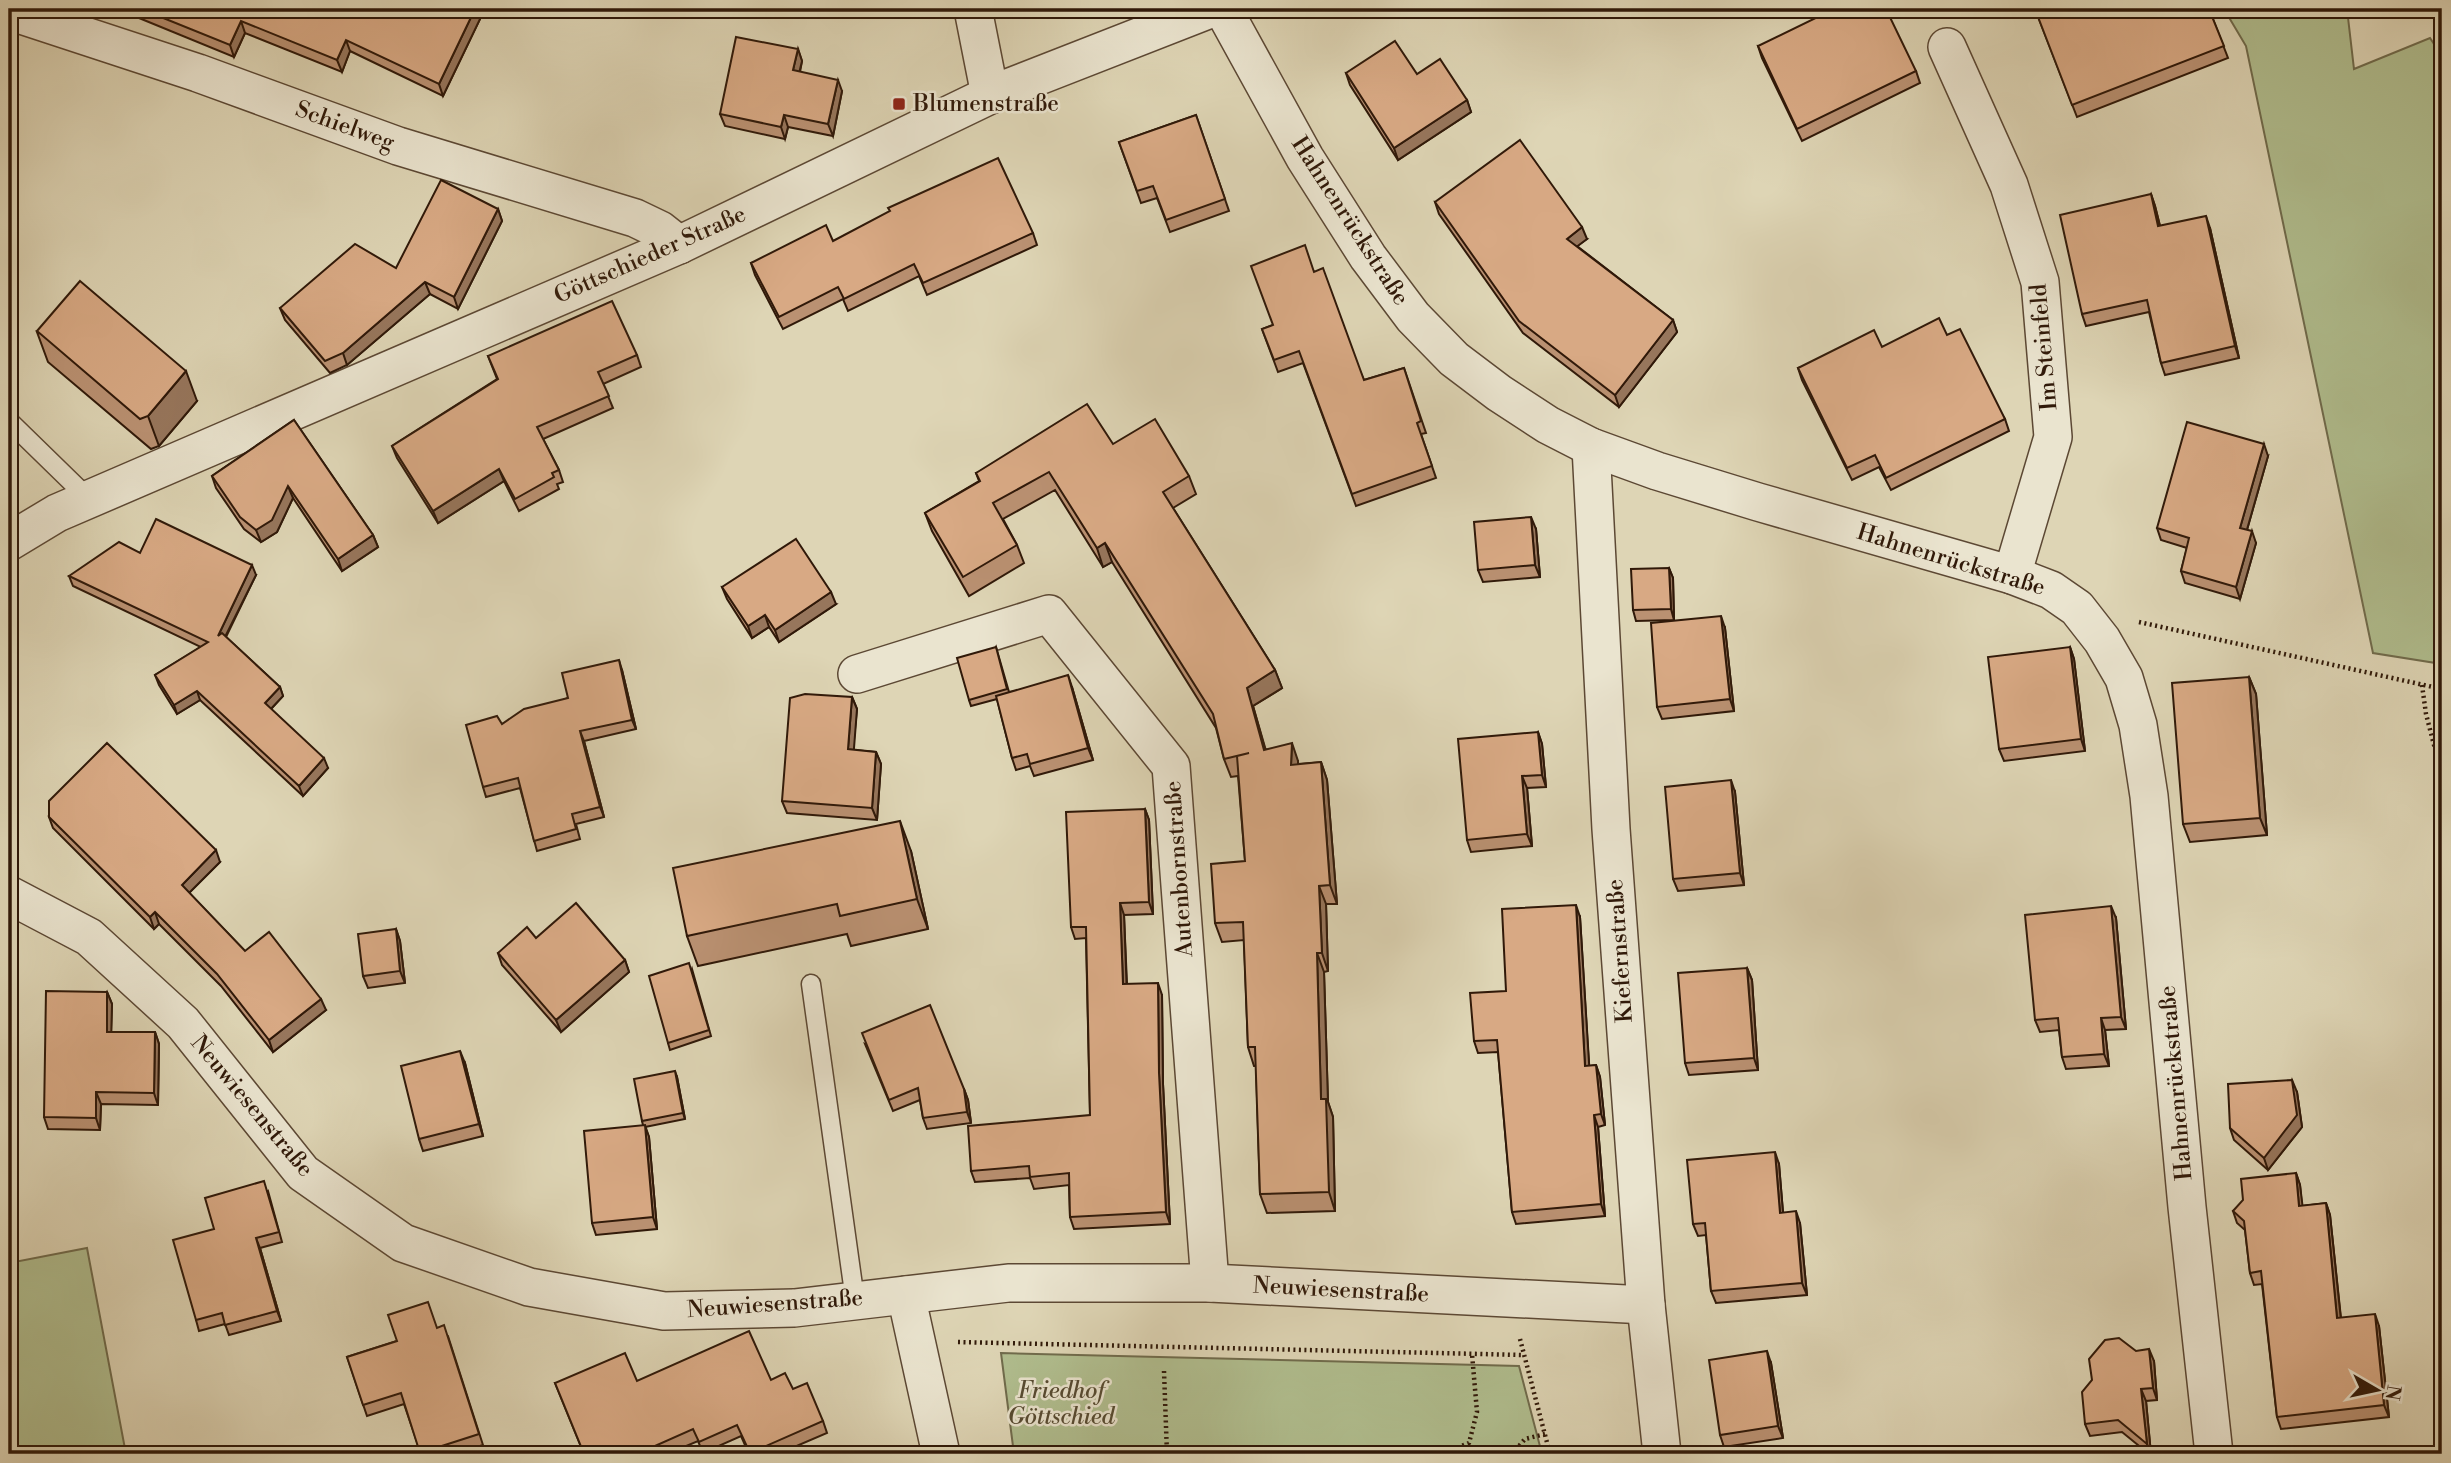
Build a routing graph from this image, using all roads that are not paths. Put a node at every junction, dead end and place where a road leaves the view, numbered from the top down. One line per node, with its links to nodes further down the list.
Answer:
1 (973, 9): 6 (street)
2 (1210, 9): 6 (street, Göttschieder Straße)
3 (1223, 9): 9 (street, Hahnenrückstraße)
4 (9, 11): 7 (street, Schielweg)
5 (1947, 47): 12 (street, Im Steinfeld)
6 (990, 95): 7 (street, Göttschieder Straße)
7 (679, 245): 10 (street, Göttschieder Straße)
8 (9, 421): 10 (lane)
9 (1591, 447): 12 (street, Hahnenrückstraße); 19 (street, Kiefernstraße)
10 (90, 500): 11 (street, Göttschieder Straße)
11 (9, 542)
12 (2012, 575): 22 (street, Hahnenrückstraße)
13 (857, 674): 16 (street, Autenbornstraße)
14 (9, 895): 18 (street, Neuwiesenstraße)
15 (811, 984): 18 (lane)
16 (1210, 1283): 17 (street, Neuwiesenstraße); 19 (street, Neuwiesenstraße)
17 (906, 1296): 18 (street, Neuwiesenstraße); 20 (street)
18 (855, 1300)
19 (1646, 1305): 21 (street, Kiefernstraße)
20 (941, 1454)
21 (1662, 1454)
22 (2214, 1454)

